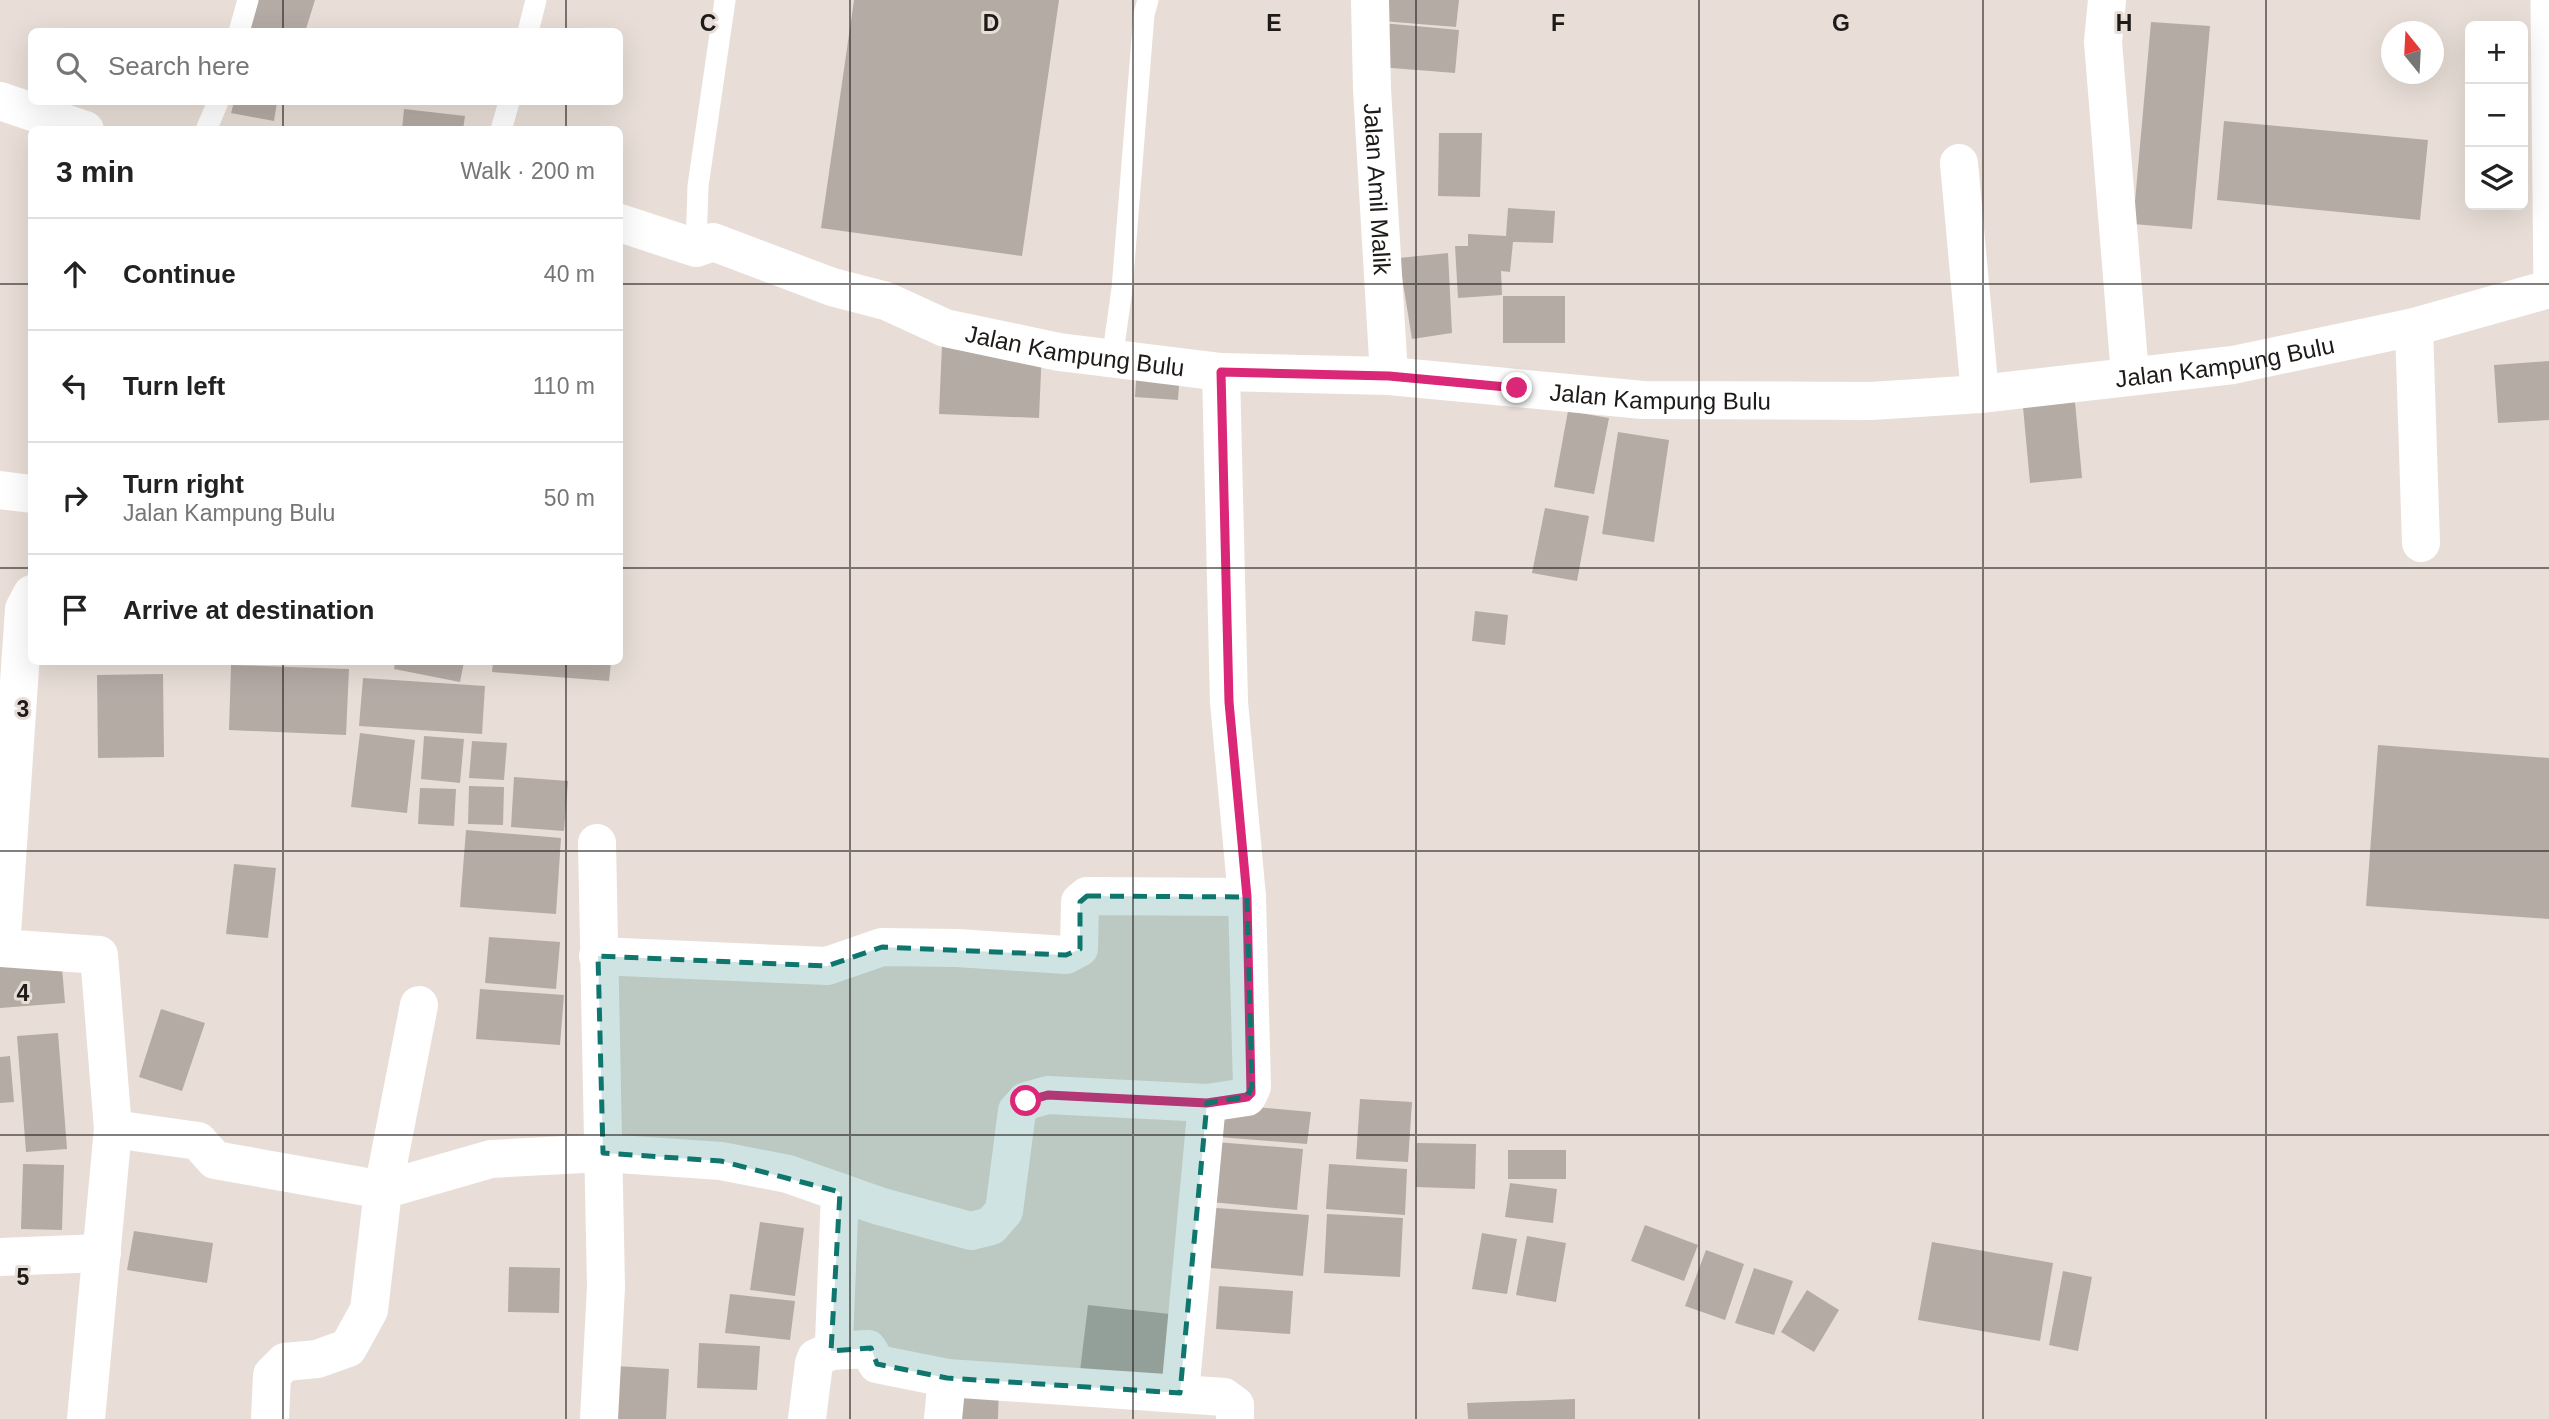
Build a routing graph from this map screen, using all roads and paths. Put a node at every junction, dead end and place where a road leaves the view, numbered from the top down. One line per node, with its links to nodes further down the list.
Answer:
1 (248, 0): 8 (lane)
2 (536, 0): 9 (lane)
3 (725, 0): 18 (lane)
4 (1148, 0): 21 (lane)
5 (1370, 0): 24 (street, Jalan Amil Malik)
6 (2106, 0): 23 (street)
7 (2541, 0): 19 (lane)
8 (240, 28)
9 (529, 28)
10 (217, 105): 14 (lane)
11 (508, 105): 15 (lane)
12 (2, 108): 13 (street)
13 (67, 126)
14 (208, 126)
15 (502, 126)
16 (1959, 163): 25 (street)
17 (623, 224): 18 (street, Jalan Kampung Bulu)
18 (696, 248): 21 (street, Jalan Kampung Bulu)
19 (2547, 290): 20 (street, Jalan Kampung Bulu)
20 (2414, 327): 23 (street, Jalan Kampung Bulu); 28 (street)
21 (1112, 360): 22 (street, Jalan Kampung Bulu)
22 (1221, 372): 24 (street, Jalan Kampung Bulu); 31 (street)
23 (2130, 375): 25 (street, Jalan Kampung Bulu)
24 (1389, 376): 25 (street, Jalan Kampung Bulu)
25 (1980, 394)
26 (0, 490): 27 (street)
27 (28, 494)
28 (2421, 543)
29 (28, 602): 35 (street)
30 (597, 843): 32 (street)
31 (1247, 897): 32 (street); 34 (street)
32 (598, 956): 36 (street)
33 (419, 1005): 37 (street)
34 (1207, 1103): 38 (street); 43 (street)
35 (113, 1129): 37 (street); 39 (street)
36 (603, 1153): 37 (street); 38 (street); 46 (street)
37 (383, 1189): 45 (street)
38 (840, 1192): 41 (street)
39 (102, 1253): 40 (street); 44 (street)
40 (0, 1257)
41 (831, 1351): 42 (street); 47 (street)
42 (947, 1378): 43 (street); 48 (street)
43 (1180, 1393): 49 (street)
44 (86, 1419)
45 (270, 1419)
46 (599, 1419)
47 (807, 1419)
48 (943, 1419)
49 (1235, 1419)

